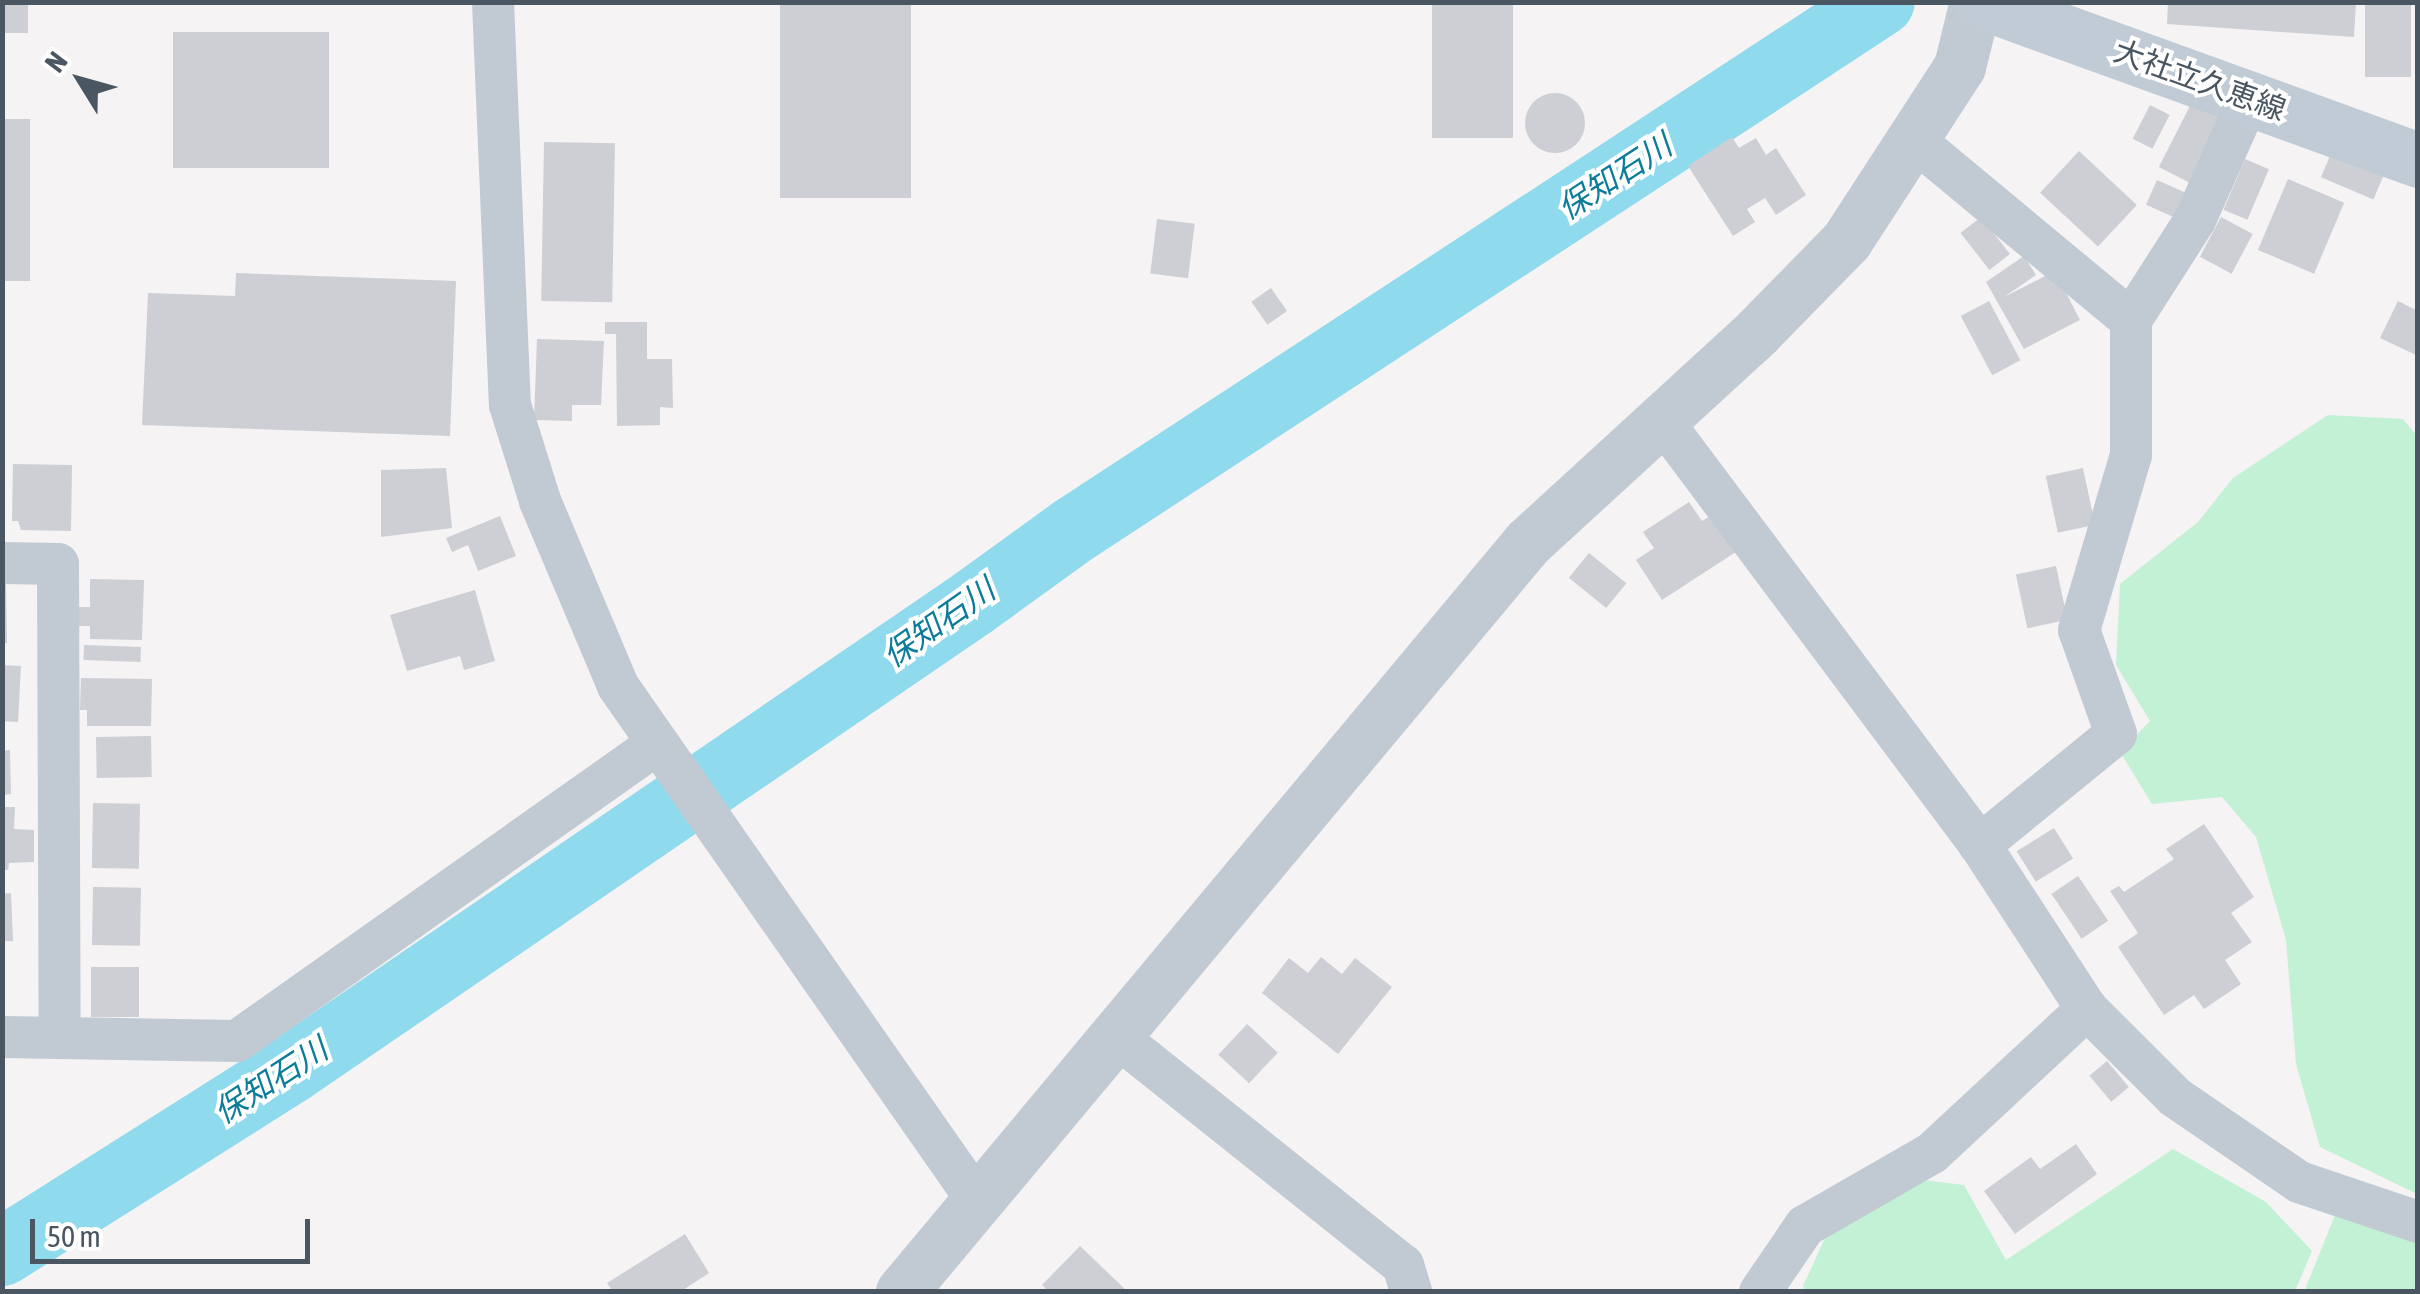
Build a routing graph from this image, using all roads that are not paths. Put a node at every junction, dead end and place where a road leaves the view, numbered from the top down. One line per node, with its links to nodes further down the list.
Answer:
1 (494, 2): 9 (street)
2 (1979, 2): 3 (main road, 大社立久恵線); 4 (street)
3 (2250, 96): 5 (main road, 大社立久恵線); 6 (street)
4 (1914, 140): 6 (street); 7 (street)
5 (2418, 160)
6 (2132, 320): 10 (street)
7 (1662, 420): 10 (street); 13 (street)
8 (2, 563): 14 (street)
9 (657, 744): 14 (street); 15 (street)
10 (1980, 845): 11 (street)
11 (2087, 1009): 16 (street); 19 (street)
12 (2, 1037): 14 (street)
13 (1117, 1037): 15 (street); 18 (street)
14 (60, 1038)
15 (976, 1198): 17 (street)
16 (2418, 1222)
17 (902, 1292)
18 (1411, 1292)
19 (1760, 1292)

